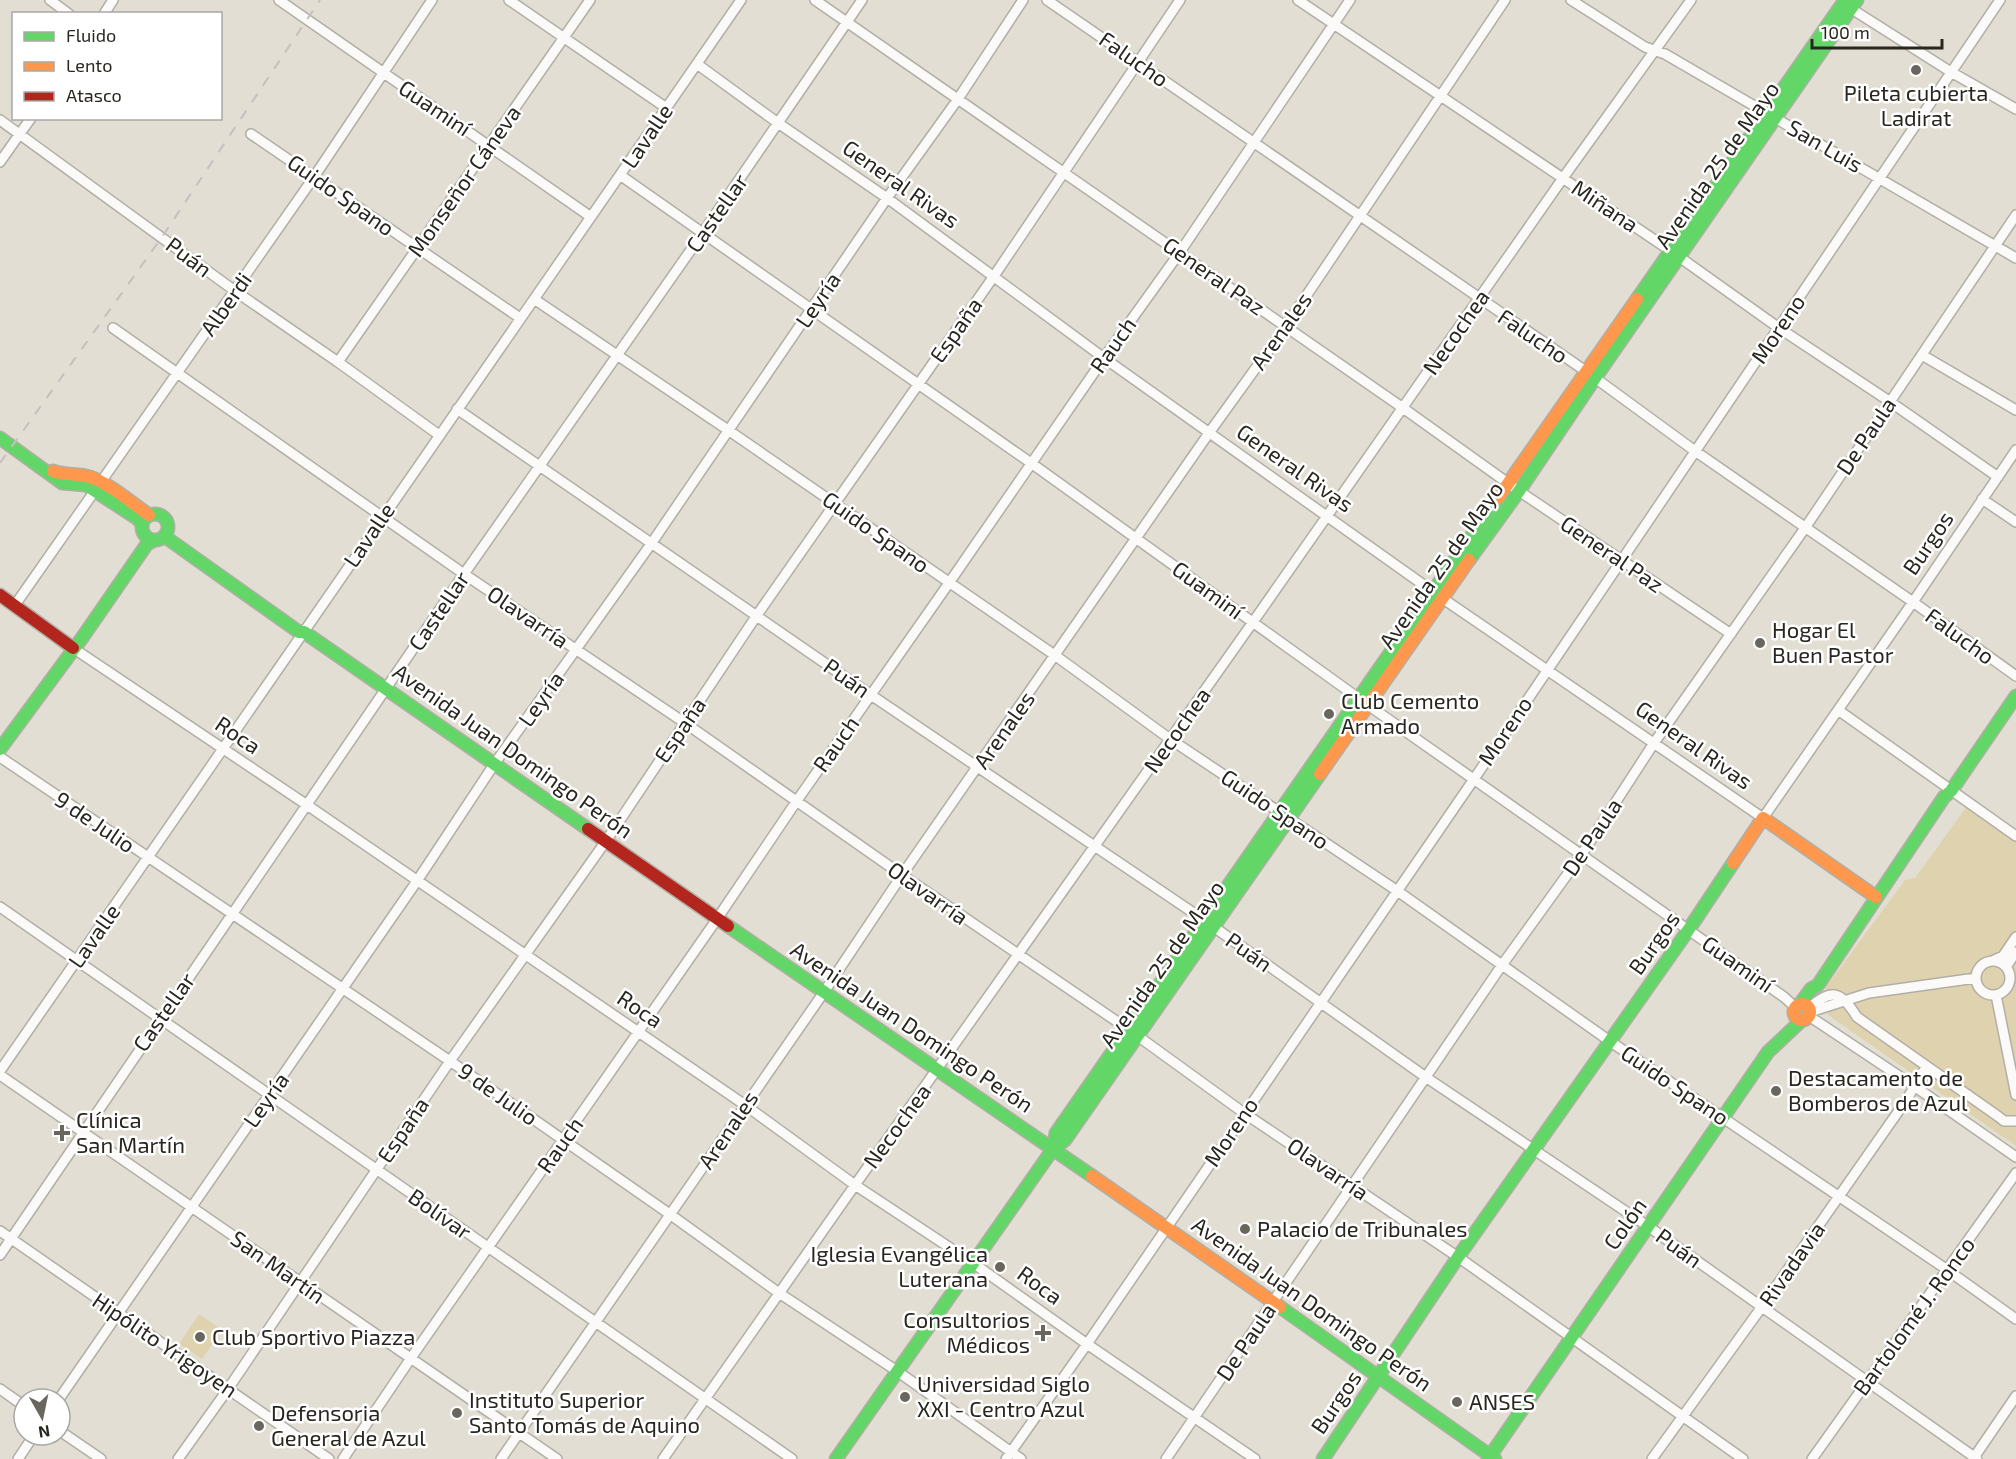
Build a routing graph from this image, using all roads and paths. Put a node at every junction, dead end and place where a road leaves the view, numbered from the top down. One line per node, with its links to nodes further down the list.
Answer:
1 (50, 0): 19 (street)
2 (279, 0): 27 (street, Guaminí)
3 (432, 0): 27 (street, Alberdi)
4 (509, 0): 22 (street)
5 (590, 0): 22 (street, Monseñor Cáneva)
6 (740, 0): 25 (street, Lavalle)
7 (815, 0): 20 (street, General Paz)
8 (862, 0): 20 (street, Castellar)
9 (1023, 0): 29 (street, Leyría)
10 (1047, 0): 24 (street, Falucho)
11 (1180, 0): 24 (street, España)
12 (1298, 0): 21 (street, Miñana)
13 (1350, 0): 21 (street, Rauch)
14 (1505, 0): 28 (street, Arenales)
15 (1571, 0): 23 (street, San Luis)
16 (1691, 0): 23 (street, Necochea)
17 (2000, 0): 26 (street, Moreno)
18 (1847, 2): 26 (street); 32 (main road, Avenida 25 de Mayo)
19 (66, 12)
20 (847, 22): 29 (street, General Paz); 35 (street, Castellar)
21 (1332, 24): 28 (street, Miñana); 38 (street, Rauch)
22 (564, 38): 30 (street); 39 (street, Monseñor Cáneva)
23 (1655, 50): 32 (street, San Luis); 45 (street, Necochea)
24 (1138, 62): 38 (street, Falucho); 41 (street, España)
25 (697, 64): 30 (street, Lavalle); 35 (street, General Rivas)
26 (1951, 72): 31 (street); 44 (street, Moreno)
27 (383, 73): 39 (street, Guaminí); 43 (street, Alberdi)
28 (1442, 95): 45 (street, Miñana); 47 (street, Arenales)
29 (958, 99): 41 (street, General Paz); 46 (street, Leyría)
30 (665, 107): 42 (street, Lavalle)
31 (2016, 109)
32 (1772, 115): 44 (street, San Luis); 54 (main road, Avenida 25 de Mayo)
33 (0, 120): 36 (street, Puán)
34 (30, 120): 36 (street)
35 (778, 123): 46 (street, General Rivas); 50 (street, Castellar)
36 (20, 134): 40 (street); 57 (street, Puán)
37 (251, 134): 43 (street, Guido Spano)
38 (1253, 142): 47 (street, Falucho); 53 (street, Rauch)
39 (489, 146): 49 (street, Guaminí); 52 (street, Monseñor Cáneva)
40 (0, 162)
41 (1064, 172): 53 (street, General Paz); 56 (street, España)
42 (620, 175): 49 (street, Lavalle); 50 (street, Guaminí)
43 (314, 177): 52 (street, Guido Spano); 57 (street, Alberdi)
44 (1879, 177): 51 (street, San Luis); 64 (street, Moreno)
45 (1563, 178): 54 (street, Miñana); 59 (street, Necochea)
46 (887, 198): 56 (street, General Rivas); 60 (street, Leyría)
47 (1360, 215): 59 (street, Falucho); 62 (street, Arenales)
48 (2016, 215): 51 (street, De Paula)
49 (591, 217): 58 (street, Lavalle)
50 (702, 234): 60 (street, Guaminí); 66 (street, Castellar)
51 (1995, 246): 55 (street, San Luis); 65 (street, De Paula)
52 (417, 248): 61 (street, Guido Spano); 68 (street, Monseñor Cáneva)
53 (1180, 252): 62 (street, General Paz); 67 (street, Rauch)
54 (1675, 254): 64 (street, Miñana); 70 (main road, Avenida 25 de Mayo)
55 (2016, 258)
56 (994, 276): 67 (street, General Rivas); 71 (street, España)
57 (235, 291): 68 (street, Puán); 69 (street, Alberdi)
58 (534, 299): 61 (street, Lavalle); 66 (street, Guido Spano)
59 (1479, 299): 70 (street, Falucho); 73 (street, Necochea)
60 (812, 309): 71 (street, Guaminí); 76 (street, Leyría)
61 (520, 318): 74 (street, Lavalle)
62 (1286, 326): 73 (street, General Paz); 77 (street, Arenales)
63 (113, 328): 69 (street, Olavarría)
64 (1779, 328): 72 (street, Miñana); 81 (street, Moreno)
65 (1922, 355): 72 (street, De Paula); 75 (street)
66 (618, 356): 76 (street, Guido Spano); 83 (street, Castellar)
67 (1104, 358): 77 (street, General Rivas); 82 (street, Rauch)
68 (338, 362): 78 (street, Puán)
69 (179, 372): 85 (street, Alberdi); 89 (street, Olavarría)
70 (1591, 375): 81 (street, Falucho); 86 (main road, Avenida 25 de Mayo)
71 (918, 384): 82 (street, Guaminí); 88 (street, España)
72 (1889, 401): 84 (street, Miñana); 92 (street, De Paula)
73 (1403, 408): 86 (street, General Paz); 90 (street, Necochea)
74 (458, 409): 78 (street, Lavalle); 83 (street, Puán)
75 (2016, 410)
76 (728, 430): 88 (street, Guido Spano); 95 (street, Leyría)
77 (1209, 433): 90 (street, General Rivas); 94 (street, Arenales)
78 (439, 435): 89 (street, Lavalle)
79 (0, 438): 85 (main road, Avenida Juan Domingo Perón)
80 (2016, 450): 84 (street, Burgos)
81 (1695, 451): 92 (street, Falucho); 96 (street, Moreno)
82 (1032, 463): 94 (street, Guaminí); 98 (street, Rauch)
83 (540, 465): 95 (street, Puán); 97 (street, Castellar)
84 (1998, 477): 87 (street, Burgos)
85 (99, 486): 93 (main road, Avenida Juan Domingo Perón); 102 (street, Alberdi)
86 (1514, 487): 96 (street, General Paz); 100 (main road, Avenida 25 de Mayo)
87 (1982, 499): 91 (street); 101 (street, Burgos)
88 (836, 505): 98 (street, Guido Spano); 103 (street, España)
89 (383, 515): 97 (street, Olavarría); 105 (street, Lavalle)
90 (1327, 515): 100 (street, General Rivas); 104 (street, Necochea)
91 (2016, 522)
92 (1804, 528): 101 (street, Falucho); 106 (street, De Paula)
93 (153, 530): 105 (main road, Avenida Juan Domingo Perón); 107 (main road)
94 (1137, 538): 104 (street, Guaminí); 109 (street, Arenales)
95 (651, 544): 103 (street, Puán); 108 (street, Leyría)
96 (1621, 561): 106 (street, General Paz); 110 (street, Moreno)
97 (464, 574): 108 (street, Olavarría); 112 (street, Castellar)
98 (949, 583): 109 (street, Guido Spano); 113 (street, Rauch)
99 (0, 595): 102 (main road, Roca)
100 (1437, 595): 110 (street, General Rivas); 115 (main road, Avenida 25 de Mayo)
101 (1914, 602): 111 (street, Falucho); 116 (street, Burgos)
102 (15, 605): 107 (main road, Roca)
103 (757, 615): 113 (street, Puán); 117 (street, España)
104 (1253, 622): 115 (street, Guaminí); 118 (street, Necochea)
105 (304, 632): 112 (main road, Avenida Juan Domingo Perón); 121 (street, Lavalle)
106 (1731, 634): 119 (street, De Paula)
107 (73, 648): 120 (main road); 121 (street, Roca)
108 (576, 649): 117 (street, Olavarría); 123 (street, Leyría)
109 (1056, 656): 118 (street, Guido Spano); 124 (street, Arenales)
110 (1546, 669): 119 (street, General Rivas); 125 (street, Moreno)
111 (2016, 676)
112 (386, 688): 123 (main road, Avenida Juan Domingo Perón); 128 (street, Castellar)
113 (871, 695): 124 (street, Puán); 127 (street, Rauch)
114 (2016, 696): 126 (main road)
115 (1364, 702): 125 (street, Guaminí); 129 (main road, Avenida 25 de Mayo)
116 (1838, 710): 126 (street); 130 (street, Burgos)
117 (685, 723): 127 (street, Olavarría); 132 (street, España)
118 (1170, 739): 129 (street, Guido Spano); 133 (street, Necochea)
119 (1654, 743): 130 (street, General Rivas); 134 (street, De Paula)
120 (0, 749)
121 (223, 750): 128 (street, Roca); 135 (street, Lavalle)
122 (0, 757): 135 (street, 9 de Julio)
123 (495, 763): 132 (main road, Avenida Juan Domingo Perón); 137 (street, Leyría)
124 (978, 767): 133 (street, Puán); 136 (street, Arenales)
125 (1474, 779): 134 (street, Guaminí); 138 (street, Moreno)
126 (1951, 791): 131 (street); 139 (main road); 142 (main road)
127 (796, 802): 136 (street, Olavarría); 143 (street, Rauch)
128 (307, 805): 137 (street, Roca); 141 (street, Castellar)
129 (1283, 815): 138 (street, Guido Spano); 144 (main road, Avenida 25 de Mayo)
130 (1763, 818): 139 (main road, General Rivas); 145 (main road, Burgos)
131 (2016, 836)
132 (606, 841): 143 (main road, Avenida Juan Domingo Perón); 149 (street, España)
133 (1094, 848): 144 (street, Puán); 148 (street, Necochea)
134 (1582, 854): 145 (street, Guaminí); 152 (street, De Paula)
135 (148, 858): 141 (street, 9 de Julio); 150 (street, Lavalle)
136 (902, 875): 148 (street, Olavarría); 156 (street, Arenales)
137 (417, 881): 149 (street, Roca); 155 (street, Leyría)
138 (1396, 891): 152 (street, Guido Spano); 159 (street, Moreno)
139 (1876, 897): 142 (main road)
140 (0, 907): 150 (street, Bolívar)
141 (232, 914): 155 (street, 9 de Julio); 161 (street, Castellar)
142 (1864, 918): 160 (main road)
143 (717, 919): 156 (main road, Avenida Juan Domingo Perón); 162 (street, Rauch)
144 (1209, 923): 159 (street, Puán); 163 (main road, Avenida 25 de Mayo)
145 (1689, 929): 160 (street, Guaminí); 164 (main road, Burgos)
146 (2016, 937): 151 (street)
147 (2016, 952): 153 (street)
148 (1018, 955): 163 (street, Olavarría); 167 (street, Necochea)
149 (525, 956): 162 (street, Roca); 165 (street, España)
150 (77, 960): 161 (street, Bolívar); 168 (street, Lavalle)
151 (1994, 960): 153 (street); 154 (street)
152 (1502, 966): 164 (street, Guido Spano); 169 (street, De Paula)
153 (2006, 966): 157 (street)
154 (1976, 978): 157 (street); 158 (street)
155 (342, 987): 165 (street, 9 de Julio); 171 (street, Leyría)
156 (824, 992): 167 (main road, Avenida Juan Domingo Perón); 173 (street, Arenales)
157 (1996, 994): 172 (street)
158 (1846, 1000): 160 (street); 166 (street)
159 (1320, 1002): 169 (street, Puán); 174 (street, Moreno)
160 (1805, 1010): 170 (street, Guaminí); 175 (main road, Colón)
161 (160, 1019): 171 (street, Bolívar); 177 (street, Castellar)
162 (637, 1032): 173 (street, Roca); 178 (street, Rauch)
163 (1133, 1033): 174 (street, Olavarría); 179 (main road, Avenida 25 de Mayo)
164 (1611, 1042): 175 (street, Guido Spano); 180 (main road, Burgos)
165 (450, 1060): 178 (street, 9 de Julio); 182 (street, España)
166 (1926, 1067): 170 (street, Rivadavia); 176 (street)
167 (937, 1070): 179 (main road, Avenida Juan Domingo Perón); 184 (street, Necochea)
168 (0, 1073): 177 (street, San Martín)
169 (1427, 1078): 180 (street, Puán); 185 (street, De Paula)
170 (1914, 1086): 181 (street, Guaminí); 186 (street, Rivadavia)
171 (270, 1095): 182 (street, Bolívar); 187 (street, Leyría)
172 (2016, 1095)
173 (744, 1105): 184 (street, Roca); 188 (street, Arenales)
174 (1244, 1113): 185 (street, Olavarría); 189 (street, Moreno)
175 (1723, 1118): 186 (street, Guido Spano); 190 (main road, Colón)
176 (2016, 1121)
177 (83, 1131): 187 (street, San Martín); 192 (street, Castellar)
178 (564, 1140): 188 (street, 9 de Julio); 193 (street, Rauch)
179 (1053, 1149): 189 (main road, Avenida Juan Domingo Perón); 196 (main road, Avenida 25 de Mayo)
180 (1534, 1150): 190 (street, Puán); 195 (main road, Burgos)
181 (2016, 1157)
182 (376, 1170): 193 (street, Bolívar); 198 (street, España)
183 (2016, 1173): 197 (street, Bartolomé J. Ronco)
184 (855, 1185): 196 (street, Roca); 199 (street, Necochea)
185 (1353, 1186): 195 (street, Olavarría); 200 (street, De Paula)
186 (1839, 1197): 197 (street, Guido Spano); 201 (street, Rivadavia)
187 (192, 1207): 198 (street, San Martín); 202 (street, Leyría)
188 (671, 1215): 199 (street, 9 de Julio); 204 (street, Arenales)
189 (1166, 1227): 200 (main road, Avenida Juan Domingo Perón); 206 (street, Moreno)
190 (1649, 1227): 201 (street, Puán); 205 (main road, Colón)
191 (0, 1231): 192 (street, Hipólito Yrigoyen)
192 (11, 1239): 194 (street, Castellar); 202 (street, Hipólito Yrigoyen)
193 (489, 1248): 204 (street, Bolívar); 207 (street, Rauch)
194 (0, 1255)
195 (1458, 1257): 205 (street, Olavarría); 209 (main road, Burgos)
196 (973, 1263): 206 (street, Roca); 208 (main road, Avenida 25 de Mayo)
197 (1946, 1269): 203 (street, Guido Spano); 210 (street, Bartolomé J. Ronco)
198 (299, 1282): 207 (street, San Martín); 212 (street, España)
199 (779, 1293): 208 (street, 9 de Julio); 214 (street, Necochea)
200 (1273, 1302): 209 (main road, Avenida Juan Domingo Perón); 215 (street, De Paula)
201 (1761, 1308): 210 (street, Puán); 216 (street, Rivadavia)
202 (118, 1314): 211 (street, Leyría); 212 (street, Hipólito Yrigoyen)
203 (2016, 1319)
204 (596, 1323): 214 (street, Bolívar); 217 (street, Arenales)
205 (1573, 1337): 216 (street, Olavarría); 220 (main road, Colón)
206 (1087, 1344): 215 (street, Roca); 219 (street, Moreno)
207 (411, 1358): 217 (street, San Martín); 225 (street, Rauch)
208 (897, 1371): 219 (street, 9 de Julio); 230 (main road, Avenida 25 de Mayo)
209 (1378, 1378): 220 (main road, Avenida Juan Domingo Perón); 234 (main road, Burgos)
210 (1867, 1381): 221 (street, Puán); 237 (street, Bartolomé J. Ronco)
211 (67, 1387)
212 (228, 1389): 223 (street, España); 224 (street, Hipólito Yrigoyen)
213 (2016, 1396): 221 (street)
214 (706, 1399): 228 (street, Necochea); 229 (street, Bolívar)
215 (1195, 1417): 232 (street, De Paula); 233 (street, Roca)
216 (1682, 1417): 235 (street, Rivadavia); 236 (street, Olavarría)
217 (519, 1432): 226 (street, Arenales); 227 (street, San Martín)
218 (72, 1439): 222 (street)
219 (1008, 1456): 231 (street, 9 de Julio)
220 (1491, 1458)
221 (1975, 1458)
222 (101, 1459)
223 (178, 1459)
224 (329, 1459)
225 (343, 1459)
226 (501, 1459)
227 (557, 1459)
228 (663, 1459)
229 (792, 1459)
230 (836, 1459)
231 (1021, 1459)
232 (1166, 1459)
233 (1255, 1459)
234 (1323, 1459)
235 (1652, 1459)
236 (1743, 1459)
237 (1812, 1459)

